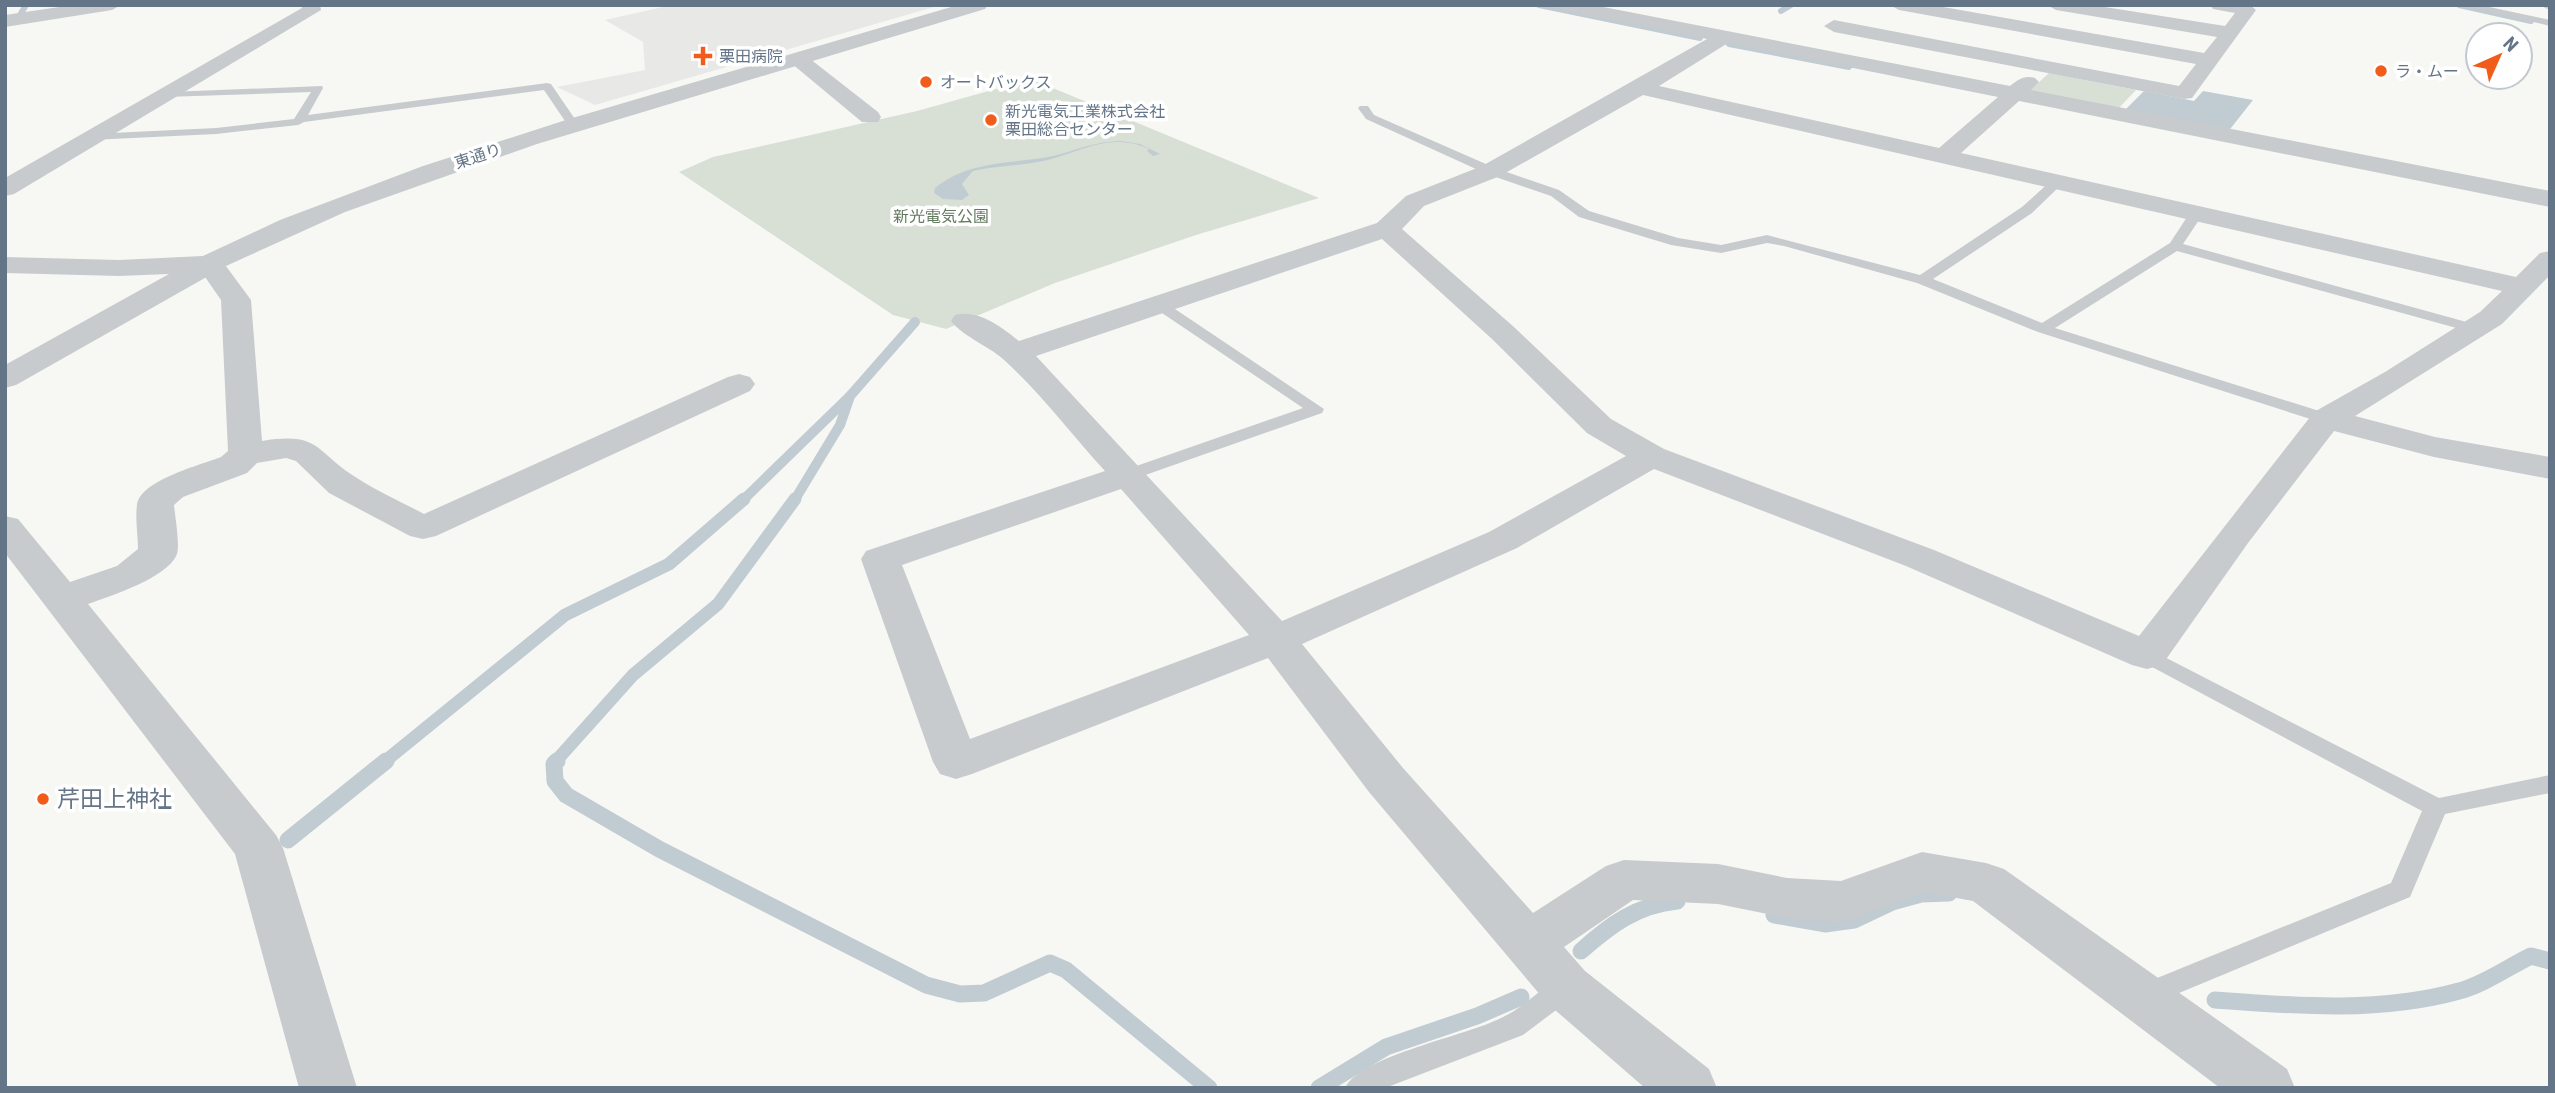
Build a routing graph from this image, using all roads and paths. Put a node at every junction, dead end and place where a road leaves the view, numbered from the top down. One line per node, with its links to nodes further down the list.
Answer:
1 (112, 5): 12 (street)
2 (311, 5): 22 (street)
3 (1563, 5): 16 (street)
4 (1899, 5): 19 (street)
5 (2056, 5): 15 (street)
6 (2219, 5): 15 (street)
7 (2466, 5): 13 (lane)
8 (2543, 5): 10 (lane)
9 (973, 6): 18 (street, 東通り)
10 (2550, 7)
11 (1856, 12): 14 (street)
12 (5, 21)
13 (2550, 23)
14 (1834, 26): 17 (street); 20 (street)
15 (2229, 33): 19 (street)
16 (1723, 38): 17 (street); 21 (street)
17 (1793, 51): 23 (street)
18 (797, 59): 25 (street); 27 (street, 東通り)
19 (2210, 60): 20 (street)
20 (2045, 66): 23 (street)
21 (1640, 89): 29 (street); 30 (street)
22 (169, 95): 26 (lane); 28 (street)
23 (2013, 95): 29 (street); 33 (street)
24 (1364, 108): 30 (lane)
25 (870, 117)
26 (300, 119): 27 (lane); 28 (lane)
27 (572, 125): 38 (street, 東通り)
28 (91, 137): 32 (street)
29 (1943, 157): 31 (street)
30 (1491, 171): 35 (street); 40 (lane)
31 (2057, 182): 34 (street); 40 (lane)
32 (5, 189)
33 (2550, 199)
34 (2196, 214): 36 (lane); 41 (street)
35 (1386, 229): 42 (street); 51 (street)
36 (2175, 246): 44 (lane); 45 (lane)
37 (2550, 259): 41 (street)
38 (210, 264): 39 (street); 47 (street, 東通り); 50 (street)
39 (5, 265)
40 (1922, 280): 44 (lane)
41 (2524, 287): 45 (street)
42 (1161, 306): 46 (street); 53 (lane)
43 (966, 321): 46 (street)
44 (2043, 329): 49 (lane)
45 (2476, 329): 49 (street)
46 (1015, 353): 53 (street)
47 (5, 378)
48 (739, 384): 50 (street)
49 (2326, 419): 52 (street); 57 (street)
50 (246, 454): 55 (street)
51 (1652, 456): 56 (street); 57 (street)
52 (2550, 468)
53 (1128, 475): 56 (street); 56 (street)
54 (5, 527): 55 (street)
55 (62, 599): 63 (street)
56 (1276, 640): 60 (street)
57 (2147, 655): 59 (lane)
58 (2550, 784): 59 (lane)
59 (2436, 807): 62 (lane)
60 (1530, 942): 61 (street); 62 (street)
61 (1566, 986): 64 (lane); 65 (street)
62 (2143, 996): 66 (street)
63 (328, 1088)
64 (1360, 1088)
65 (1688, 1088)
66 (2266, 1088)

